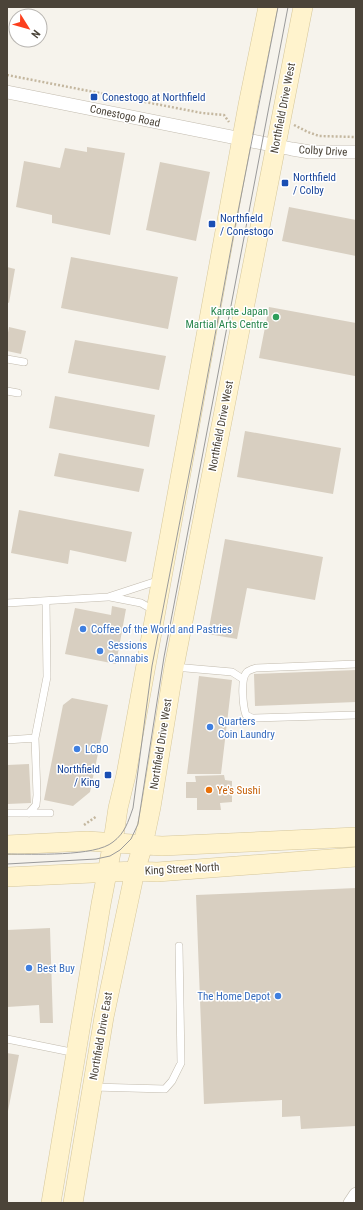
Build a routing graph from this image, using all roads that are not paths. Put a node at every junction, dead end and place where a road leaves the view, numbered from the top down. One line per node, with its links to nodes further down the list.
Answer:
1 (268, 7): 4 (main road)
2 (303, 7): 5 (main road, Northfield Drive West)
3 (7, 92): 4 (street, Conestogo Road)
4 (242, 139): 5 (street, Colby Drive); 11 (main road)
5 (276, 146): 6 (street, Colby Drive); 17 (main road, Northfield Drive West)
6 (356, 152)
7 (7, 359): 8 (lane)
8 (24, 362)
9 (7, 391): 10 (lane)
10 (18, 394)
11 (161, 580): 12 (lane); 15 (main road)
12 (108, 597): 13 (lane); 15 (lane)
13 (46, 601): 14 (lane); 20 (lane)
14 (7, 604)
15 (155, 611): 26 (main road)
16 (356, 664): 18 (lane)
17 (174, 667): 18 (lane); 28 (main road, Northfield Drive West)
18 (243, 679): 19 (lane)
19 (356, 715)
20 (35, 738): 21 (lane); 23 (lane)
21 (7, 740)
22 (7, 813): 23 (lane)
23 (28, 813): 24 (lane)
24 (50, 813)
25 (356, 837): 28 (main road)
26 (113, 842): 27 (main road); 28 (main road); 31 (main road, Northfield Drive East)
27 (7, 845)
28 (143, 845): 30 (main road, Northfield Drive West)
29 (356, 857): 30 (main road, King Street North)
30 (135, 871): 31 (main road, King Street North); 36 (main road, Northfield Drive East)
31 (107, 873): 32 (main road, King Street North); 35 (main road, Northfield Drive East)
32 (7, 877)
33 (179, 946): 36 (lane)
34 (7, 1039): 35 (lane)
35 (76, 1053): 38 (main road, Northfield Drive East)
36 (93, 1087): 39 (main road, Northfield Drive East)
37 (356, 1194): 40 (street)
38 (51, 1203)
39 (73, 1203)
40 (350, 1203)

